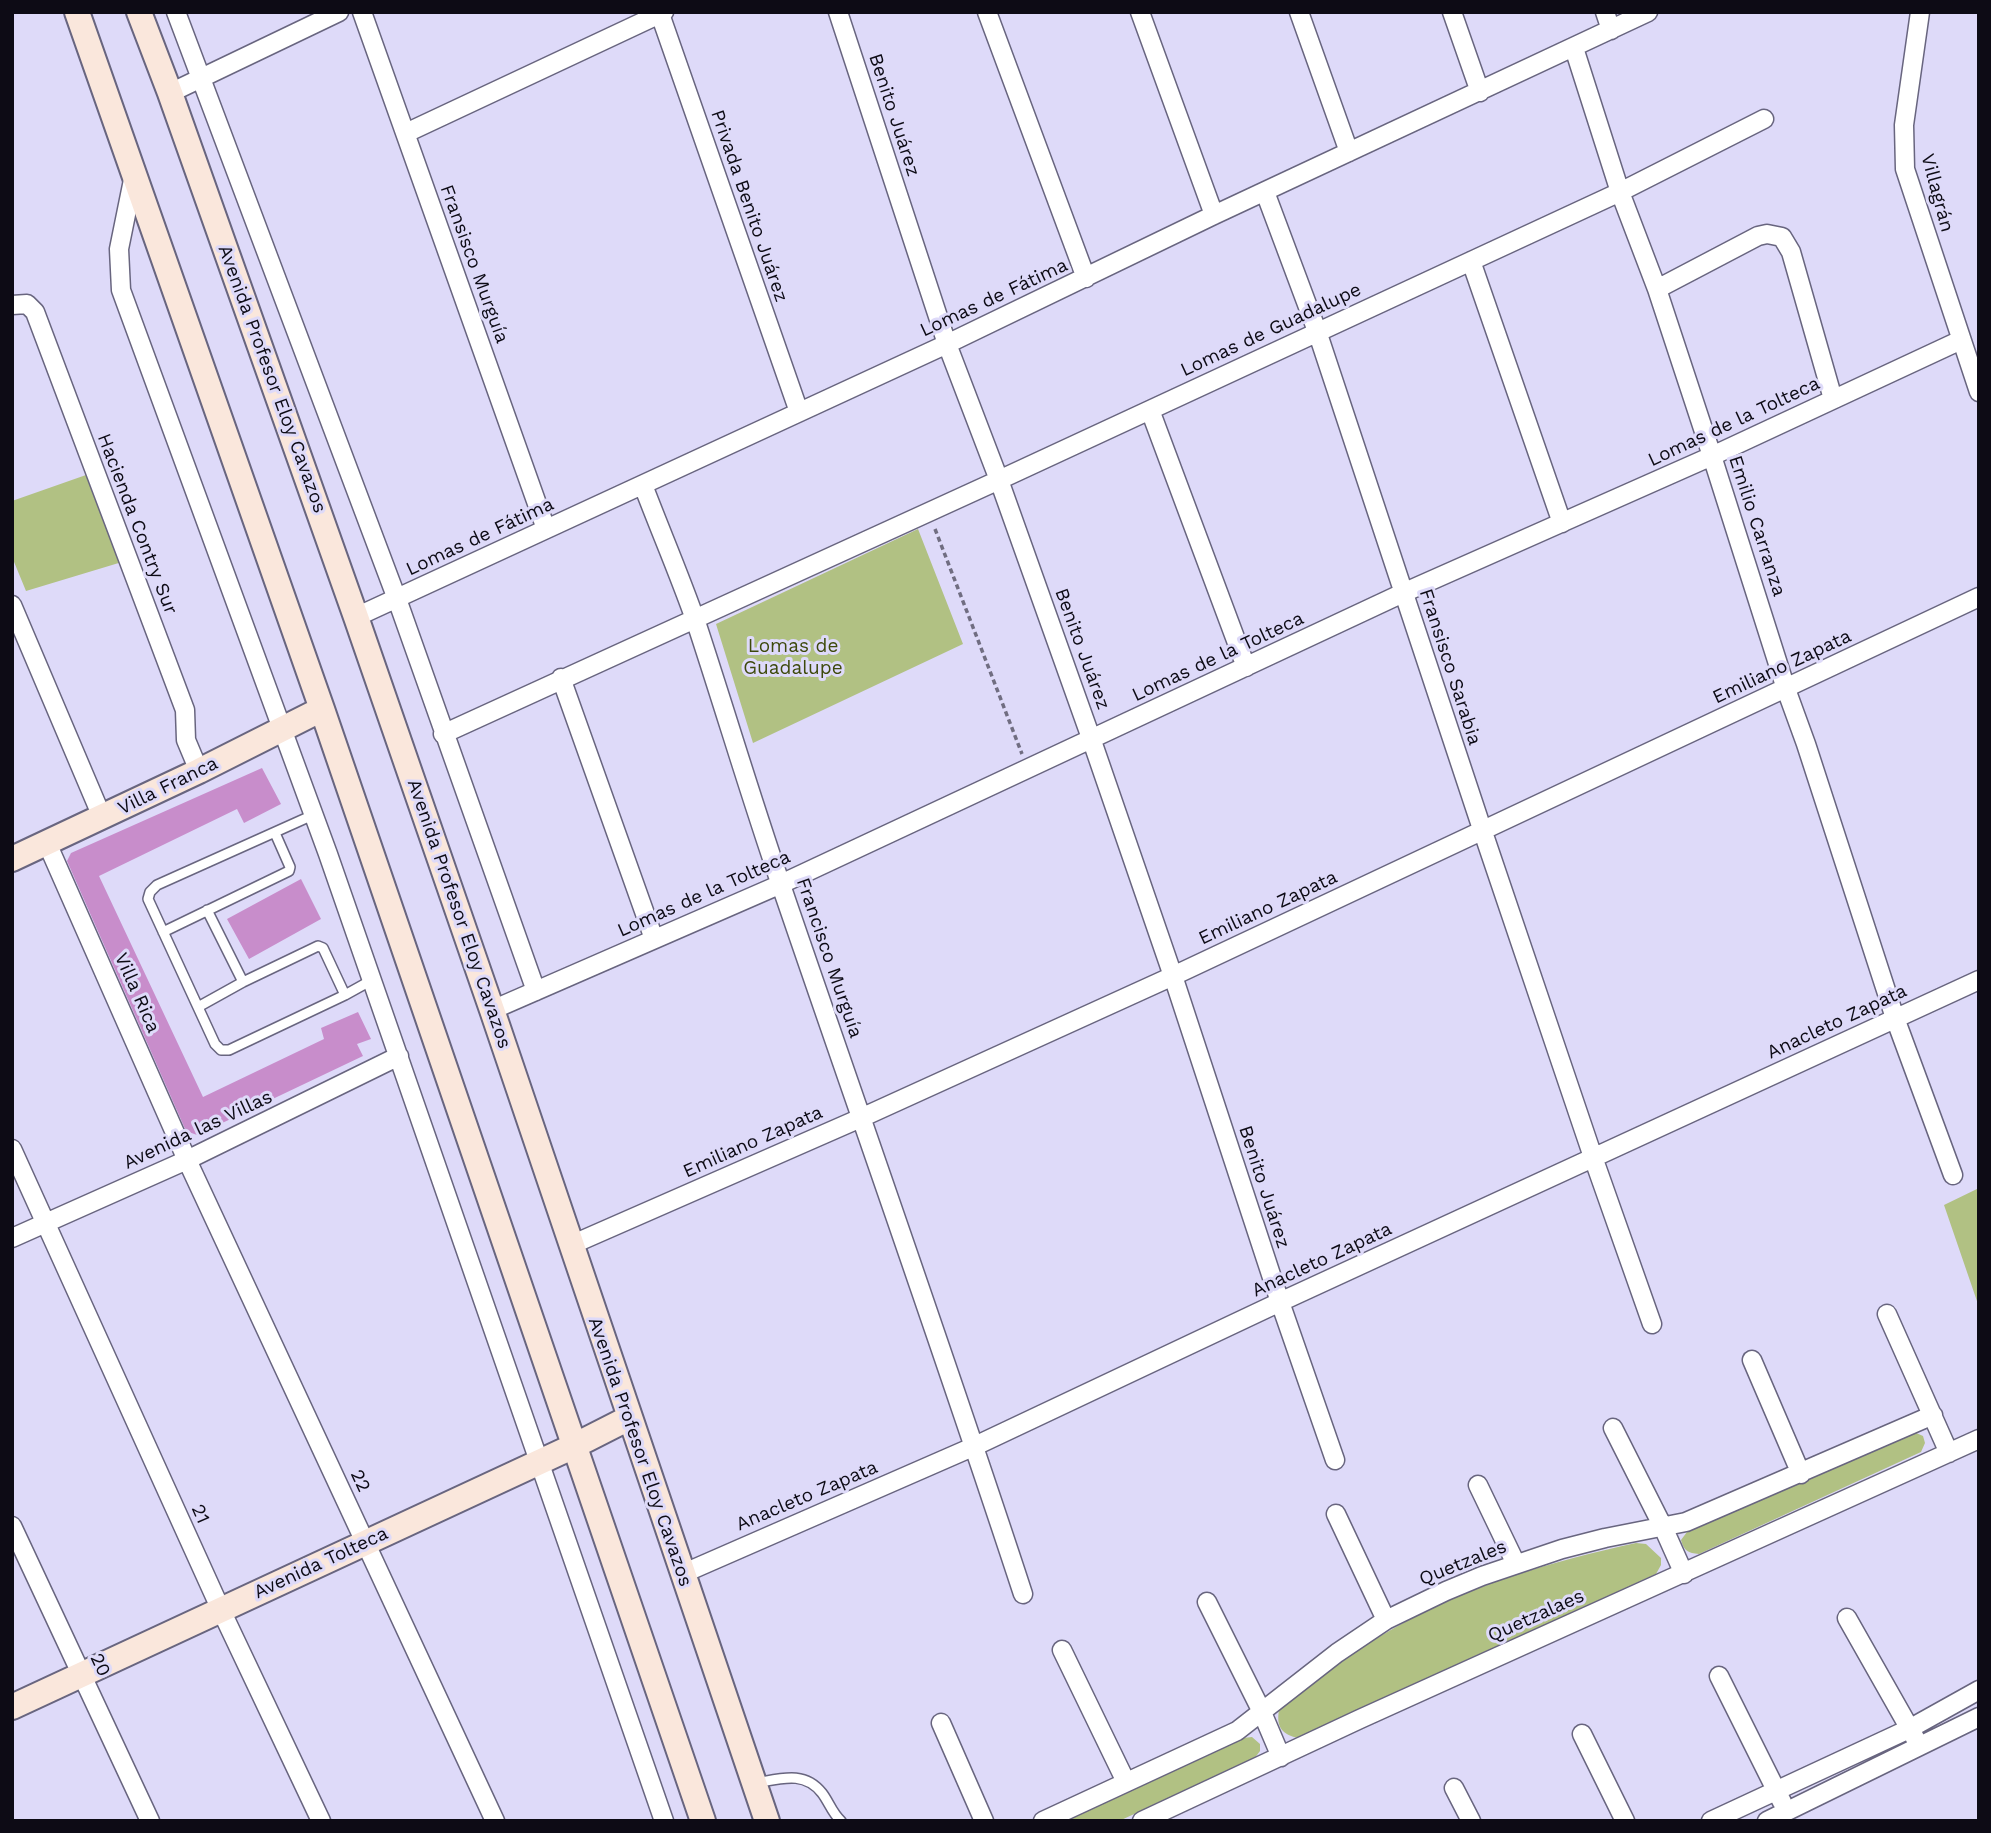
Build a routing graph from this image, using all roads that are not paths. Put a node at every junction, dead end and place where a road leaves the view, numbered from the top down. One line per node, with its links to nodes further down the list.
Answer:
1 (76, 12): 23 (main road)
2 (139, 12): 19 (main road, Avenida Profesor Eloy Cavazos)
3 (176, 12): 17 (street)
4 (339, 12): 17 (street)
5 (362, 12): 21 (street, Fransisco Murguía)
6 (838, 12): 33 (street, Benito Juárez)
7 (987, 12): 28 (street)
8 (1140, 12): 26 (street)
9 (1299, 12): 22 (street)
10 (1452, 12): 18 (street)
11 (1605, 12): 15 (street)
12 (1648, 12): 15 (street, Lomas de Fátima)
13 (1920, 12): 32 (street, Villagrán)
14 (662, 13): 21 (street); 37 (street, Privada Benito Juárez)
15 (1611, 30): 16 (street, Lomas de Fátima)
16 (1574, 48): 18 (street, Lomas de Fátima); 25 (street, Emilio Carranza)
17 (203, 78): 19 (street); 45 (street)
18 (1480, 92): 22 (street, Lomas de Fátima)
19 (170, 93): 47 (main road, Avenida Profesor Eloy Cavazos)
20 (1764, 119): 25 (street, Lomas de Guadalupe)
21 (406, 134): 42 (street, Fransisco Murguía)
22 (1349, 152): 24 (street, Lomas de Fátima)
23 (134, 175): 52 (main road); 53 (street)
24 (1265, 192): 26 (street, Lomas de Fátima); 31 (street, Fransisco Sarabia)
25 (1620, 192): 27 (street, Lomas de Guadalupe); 29 (street, Emilio Carranza)
26 (1214, 215): 28 (street, Lomas de Fátima)
27 (1471, 261): 31 (street, Lomas de Guadalupe); 41 (street)
28 (1086, 278): 33 (street, Lomas de Fátima)
29 (1657, 289): 35 (street); 38 (street, Emilio Carranza)
30 (15, 304): 56 (street, Hacienda Contry Sur)
31 (1317, 331): 36 (street, Lomas de Guadalupe); 43 (street, Fransisco Sarabia)
32 (1961, 340): 34 (street, Villagrán); 35 (street, Lomas de la Tolteca)
33 (947, 344): 37 (street, Lomas de Fátima); 39 (street, Benito Juárez)
34 (1979, 392)
35 (1833, 399): 38 (street, Lomas de la Tolteca)
36 (1150, 410): 39 (street, Lomas de Guadalupe); 49 (street)
37 (799, 412): 40 (street, Lomas de Fátima)
38 (1712, 456): 41 (street, Lomas de la Tolteca); 51 (street, Emilio Carranza)
39 (999, 480): 48 (street, Lomas de Guadalupe); 55 (street, Benito Juárez)
40 (643, 485): 42 (street, Lomas de Fátima); 48 (street, Francisco Murguía)
41 (1562, 523): 43 (street, Lomas de la Tolteca)
42 (546, 529): 45 (street, Lomas de Fátima)
43 (1404, 593): 49 (street, Lomas de la Tolteca); 59 (street, Fransisco Sarabia)
44 (1979, 597): 51 (street, Emiliano Zapata)
45 (397, 599): 47 (street, Lomas de Fátima); 54 (street)
46 (12, 605): 58 (street)
47 (356, 617): 74 (main road, Avenida Profesor Eloy Cavazos)
48 (695, 619): 50 (street, Lomas de Guadalupe); 63 (street, Francisco Murguía)
49 (1246, 667): 55 (street, Lomas de la Tolteca)
50 (561, 678): 54 (street, Lomas de Guadalupe); 66 (street)
51 (1786, 689): 59 (street, Emiliano Zapata); 75 (street, Emilio Carranza)
52 (322, 709): 53 (main road, Villa Franca); 93 (main road)
53 (282, 729): 56 (main road, Villa Franca); 57 (street)
54 (443, 734): 71 (street)
55 (1091, 738): 63 (street, Lomas de la Tolteca); 67 (street, Benito Juárez)
56 (199, 771): 58 (main road, Villa Franca)
57 (313, 815): 60 (lane); 68 (street)
58 (102, 817): 61 (main road, Villa Franca)
59 (1482, 829): 67 (street, Emiliano Zapata); 79 (street, Fransisco Sarabia)
60 (275, 833): 64 (lane); 65 (lane)
61 (47, 843): 62 (main road, Villa Franca); 80 (street, Villa Rica)
62 (12, 859)
63 (781, 884): 66 (street, Lomas de la Tolteca); 77 (street, Francisco Murguía)
64 (207, 910): 65 (lane); 70 (lane)
65 (163, 932): 73 (lane)
66 (654, 939): 71 (street, Lomas de la Tolteca)
67 (1173, 976): 77 (street, Emiliano Zapata); 85 (street, Benito Juárez)
68 (372, 980): 72 (lane); 76 (street)
69 (1979, 980): 75 (street, Anacleto Zapata)
70 (243, 982): 72 (lane); 73 (lane)
71 (536, 991): 74 (street, Lomas de la Tolteca)
72 (345, 995): 73 (lane)
73 (198, 1007)
74 (492, 1010): 84 (main road, Avenida Profesor Eloy Cavazos)
75 (1895, 1018): 79 (street, Anacleto Zapata); 81 (street, Emilio Carranza)
76 (399, 1056): 80 (street, Avenida las Villas); 96 (street)
77 (863, 1117): 84 (street, Emiliano Zapata); 94 (street, Francisco Murguía)
78 (12, 1149): 82 (street, 21)
79 (1593, 1157): 85 (street, Anacleto Zapata); 87 (street, Fransisco Sarabia)
80 (187, 1160): 82 (street, Avenida las Villas); 103 (street, 22)
81 (1952, 1175)
82 (46, 1222): 83 (street, Avenida las Villas); 109 (street, 21)
83 (12, 1238)
84 (570, 1245): 90 (main road, Avenida Profesor Eloy Cavazos)
85 (1280, 1302): 94 (street, Anacleto Zapata); 97 (street)
86 (1887, 1314): 89 (street)
87 (1653, 1324)
88 (1752, 1360): 98 (street)
89 (1933, 1415): 95 (street); 98 (street, Quetzales)
90 (629, 1418): 93 (main road, Avenida Tolteca); 105 (main road, Avenida Profesor Eloy Cavazos)
91 (1613, 1428): 102 (street)
92 (1979, 1439): 95 (street, Quetzalaes)
93 (574, 1446): 96 (main road, Avenida Tolteca); 133 (main road)
94 (975, 1446): 105 (street, Anacleto Zapata); 107 (street, Francisco Murguía)
95 (1949, 1453): 106 (street, Quetzalaes)
96 (540, 1460): 103 (main road, Avenida Tolteca); 132 (street)
97 (1335, 1460)
98 (1801, 1474): 102 (street, Quetzales)
99 (1478, 1485): 104 (street)
100 (1336, 1514): 111 (street)
101 (12, 1526): 113 (street, 20)
102 (1663, 1527): 104 (street, Quetzales); 106 (street)
103 (365, 1542): 109 (main road, Avenida Tolteca); 131 (street, 22)
104 (1516, 1564): 111 (street, Quetzales)
105 (682, 1574): 125 (main road, Avenida Profesor Eloy Cavazos)
106 (1684, 1574): 123 (street, Quetzalaes)
107 (1023, 1594)
108 (1207, 1602): 117 (street)
109 (220, 1610): 113 (main road, Avenida Tolteca); 130 (street, 21)
110 (1847, 1618): 120 (street)
111 (1386, 1620): 117 (street, Quetzales)
112 (1062, 1650): 124 (street)
113 (81, 1675): 116 (main road, Avenida Tolteca); 129 (street, 20)
114 (1719, 1676): 127 (street)
115 (1979, 1690): 120 (street)
116 (12, 1707)
117 (1261, 1710): 123 (street); 124 (street, Quetzales)
118 (1979, 1717): 122 (street)
119 (941, 1723): 136 (street)
120 (1909, 1729): 122 (street); 127 (street)
121 (1582, 1734): 140 (street)
122 (1920, 1747): 128 (street)
123 (1281, 1757): 138 (street, Quetzalaes)
124 (1126, 1782): 137 (street, Quetzales)
125 (754, 1783): 134 (main road, Avenida Profesor Eloy Cavazos); 135 (lane)
126 (1454, 1788): 139 (street)
127 (1778, 1791): 128 (street); 141 (street)
128 (1787, 1812): 142 (street)
129 (150, 1821)
130 (321, 1821)
131 (495, 1821)
132 (664, 1821)
133 (703, 1821)
134 (767, 1821)
135 (841, 1821)
136 (984, 1821)
137 (1043, 1821)
138 (1142, 1821)
139 (1471, 1821)
140 (1625, 1821)
141 (1711, 1821)
142 (1767, 1821)

